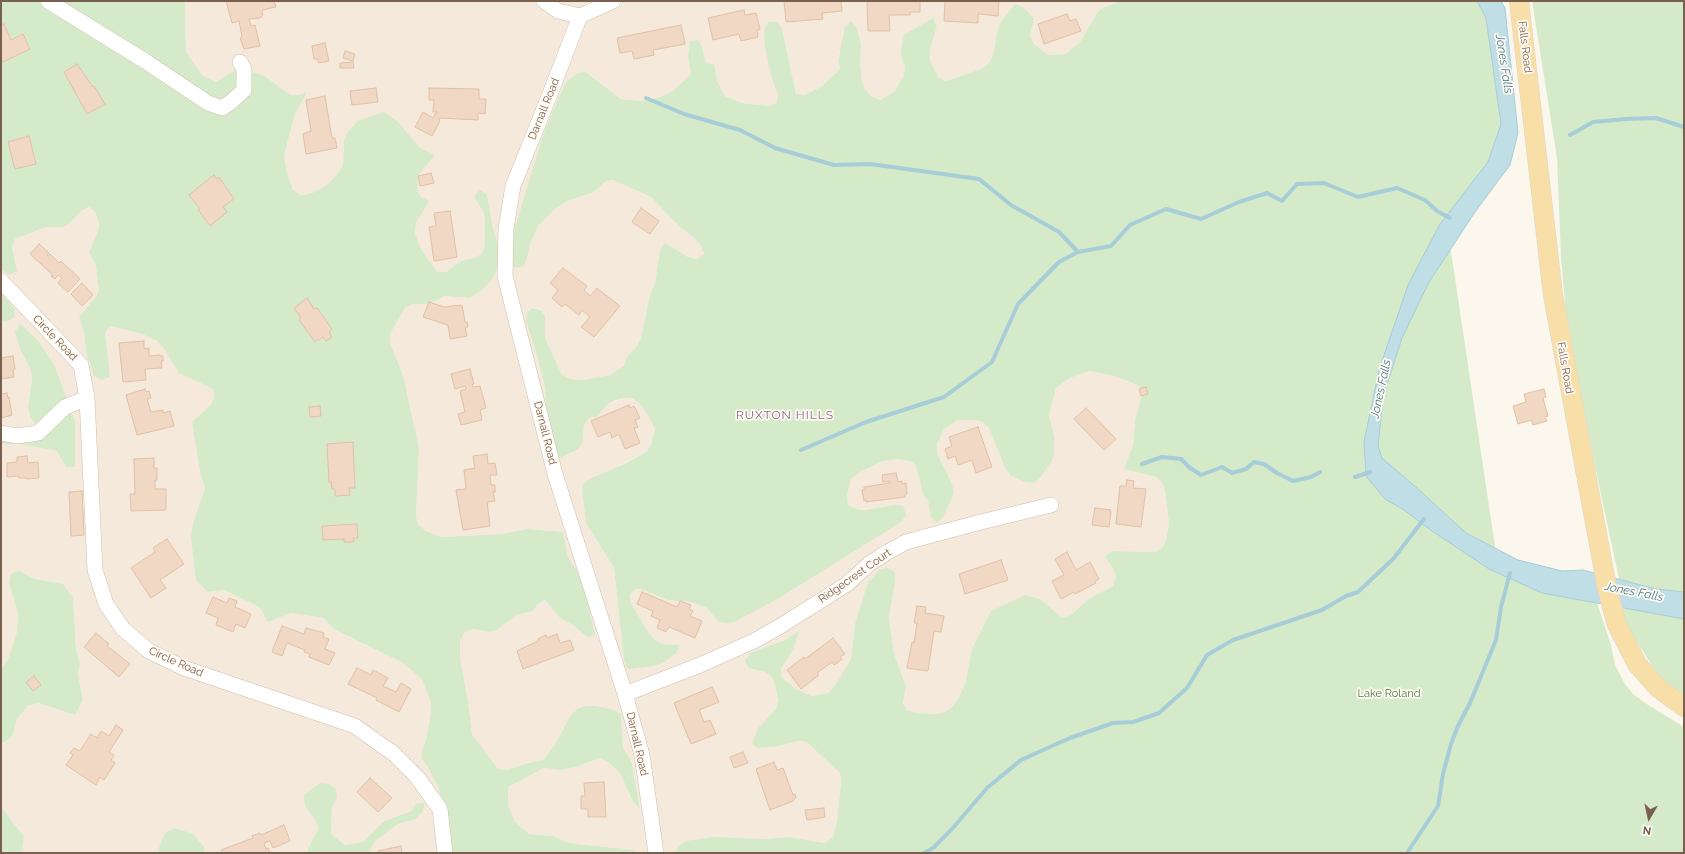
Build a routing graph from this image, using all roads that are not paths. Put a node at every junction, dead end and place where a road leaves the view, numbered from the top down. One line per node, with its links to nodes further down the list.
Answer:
1 (48, 1): 6 (street)
2 (544, 1): 5 (street)
3 (613, 1): 5 (street)
4 (1519, 1): 12 (main road, Falls Road)
5 (580, 16): 11 (street, Darnall Road)
6 (240, 62)
7 (1, 281): 8 (street, Circle Road)
8 (87, 398): 9 (street); 13 (street, Circle Road)
9 (1, 432)
10 (1051, 505): 11 (street, Ridgecrest Court)
11 (625, 694): 14 (street, Darnall Road)
12 (1684, 707)
13 (445, 853)
14 (656, 853)

